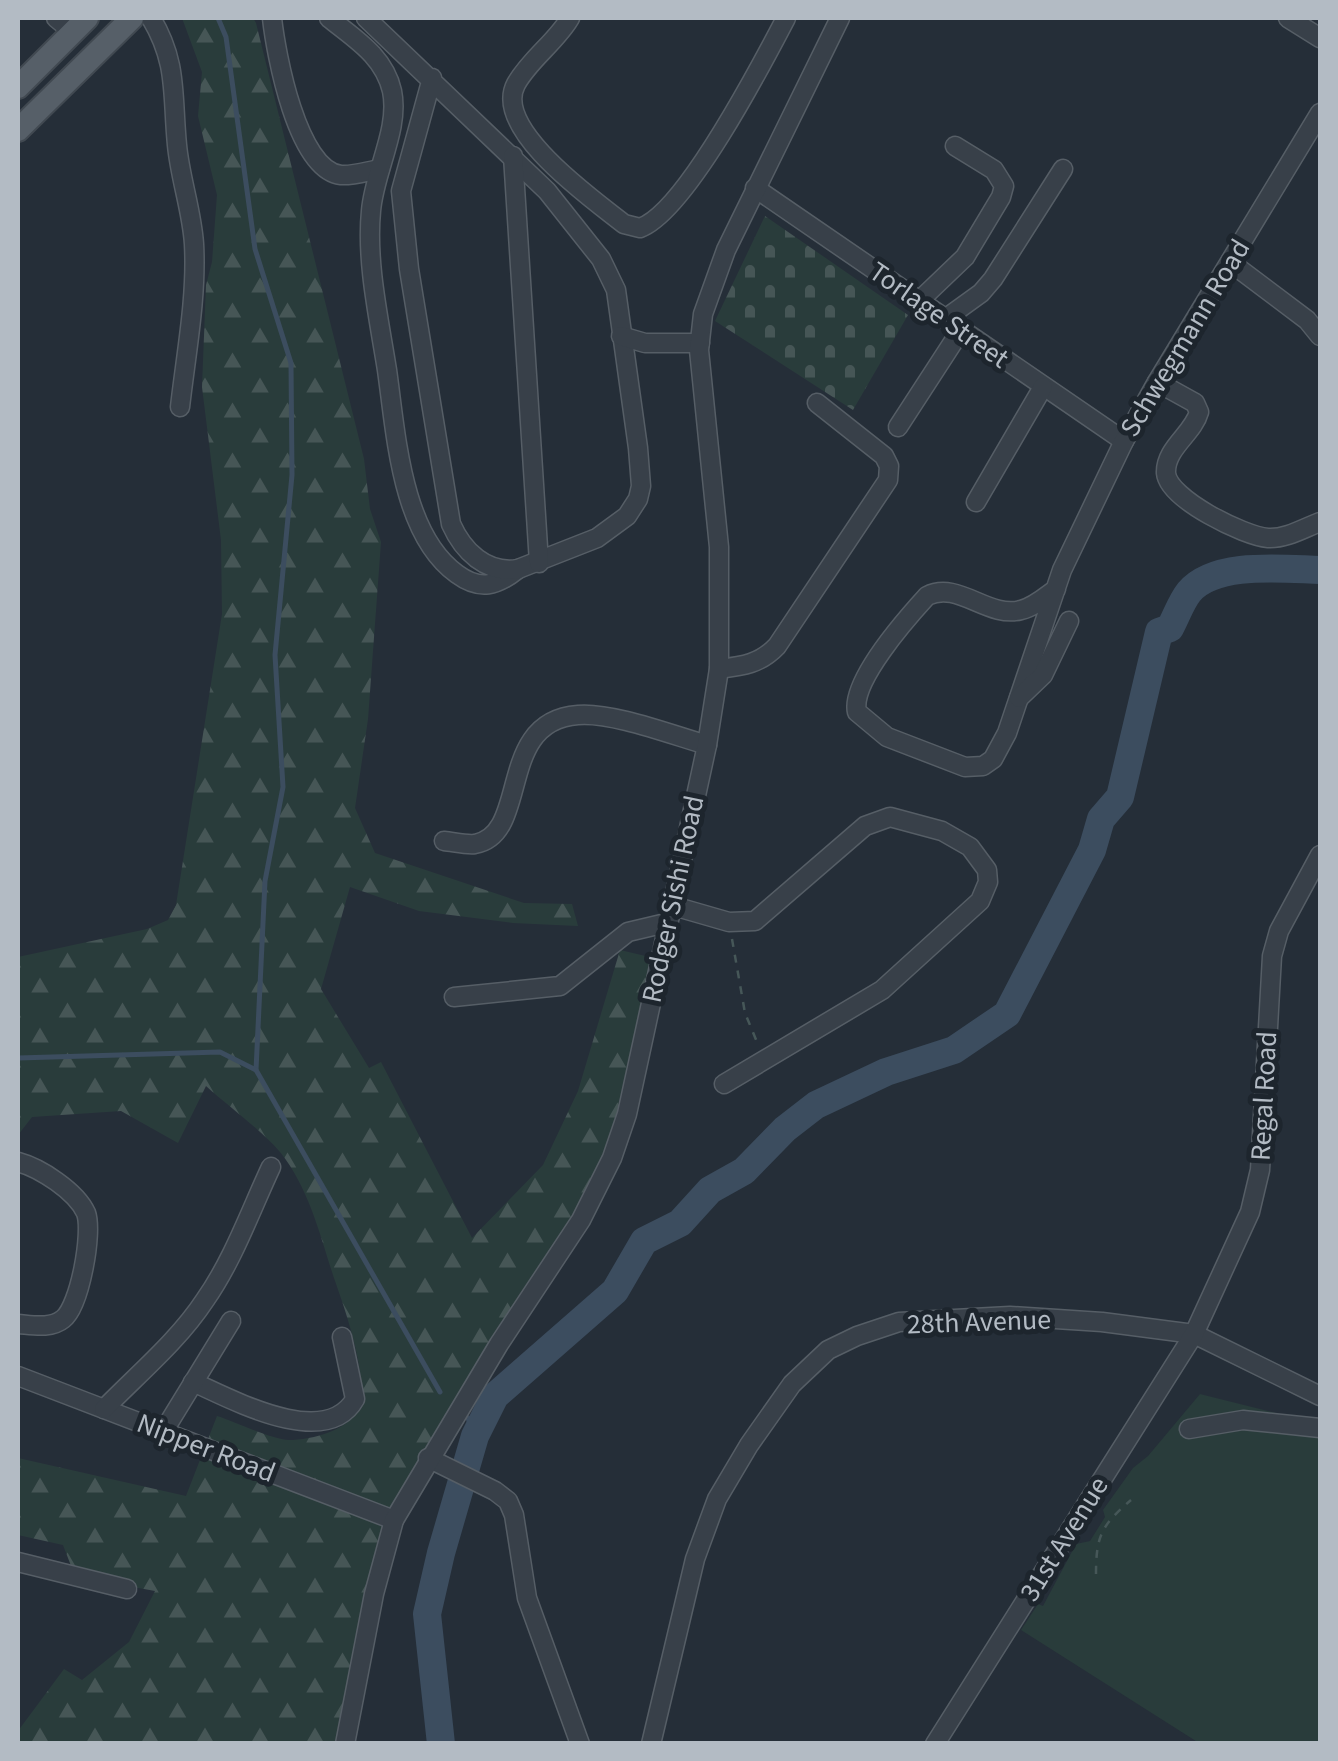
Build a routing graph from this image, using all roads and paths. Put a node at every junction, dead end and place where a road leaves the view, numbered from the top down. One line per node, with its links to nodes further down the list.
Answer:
1 (132, 18): 15 (main road)
2 (151, 18): 31 (street)
3 (272, 18): 18 (street)
4 (328, 18): 18 (street)
5 (366, 18): 12 (street)
6 (570, 18): 7 (street)
7 (786, 18)
8 (840, 18): 20 (street, Rodger Sishi Road)
9 (1300, 21): 11 (street)
10 (72, 22): 13 (main road)
11 (1320, 38)
12 (432, 78): 17 (street); 37 (street)
13 (18, 87)
14 (1320, 113): 21 (street, Schwegmann Road)
15 (18, 129)
16 (955, 146): 22 (street)
17 (513, 156): 25 (street); 36 (street)
18 (380, 169): 37 (street)
19 (1063, 169): 23 (street)
20 (756, 188): 22 (street, Torlage Street); 27 (street, Rodger Sishi Road)
21 (1230, 262): 26 (street); 28 (street, Schwegmann Road)
22 (919, 301): 23 (street, Torlage Street)
23 (945, 319): 24 (street, Torlage Street)
24 (961, 330): 29 (street, Torlage Street); 32 (street)
25 (622, 336): 27 (street); 36 (street)
26 (1320, 336)
27 (700, 343): 40 (street, Rodger Sishi Road)
28 (1157, 382): 33 (street, Schwegmann Road); 35 (street)
29 (1043, 387): 33 (street, Torlage Street); 34 (street)
30 (817, 403): 40 (street)
31 (180, 407)
32 (898, 427)
33 (1124, 441): 38 (street, Schwegmann Road)
34 (976, 502)
35 (1320, 522)
36 (539, 563): 37 (street)
37 (518, 570)
38 (1056, 589): 41 (street, Schwegmann Road); 41 (street, Schwegmann Road)
39 (1069, 620): 41 (street)
40 (719, 669): 42 (street, Rodger Sishi Road)
41 (1018, 699)
42 (706, 744): 43 (street); 45 (street, Rodger Sishi Road)
43 (444, 842)
44 (1320, 855): 54 (street, Regal Road)
45 (668, 914): 46 (street); 47 (street); 63 (street, Rodger Sishi Road)
46 (729, 922): 48 (path); 48 (street)
47 (454, 997)
48 (765, 1060): 49 (street)
49 (724, 1084)
50 (18, 1162): 53 (street)
51 (271, 1168): 59 (street)
52 (230, 1321): 57 (street)
53 (18, 1324)
54 (1194, 1334): 58 (street, 28th Avenue); 69 (street, 31st Avenue); 72 (street, 28th Avenue)
55 (342, 1337): 57 (street)
56 (18, 1376): 59 (street, Nipper Road)
57 (193, 1382): 62 (street)
58 (1320, 1396)
59 (104, 1409): 62 (street, Nipper Road)
60 (1320, 1428): 61 (street)
61 (1189, 1429)
62 (163, 1432): 65 (street, Nipper Road)
63 (428, 1458): 65 (street, Rodger Sishi Road); 71 (street)
64 (1131, 1500): 67 (path)
65 (394, 1520): 70 (street, Rodger Sishi Road)
66 (18, 1562): 68 (street)
67 (1096, 1574)
68 (128, 1589)
69 (938, 1742)
70 (346, 1744)
71 (580, 1744)
72 (651, 1744)

